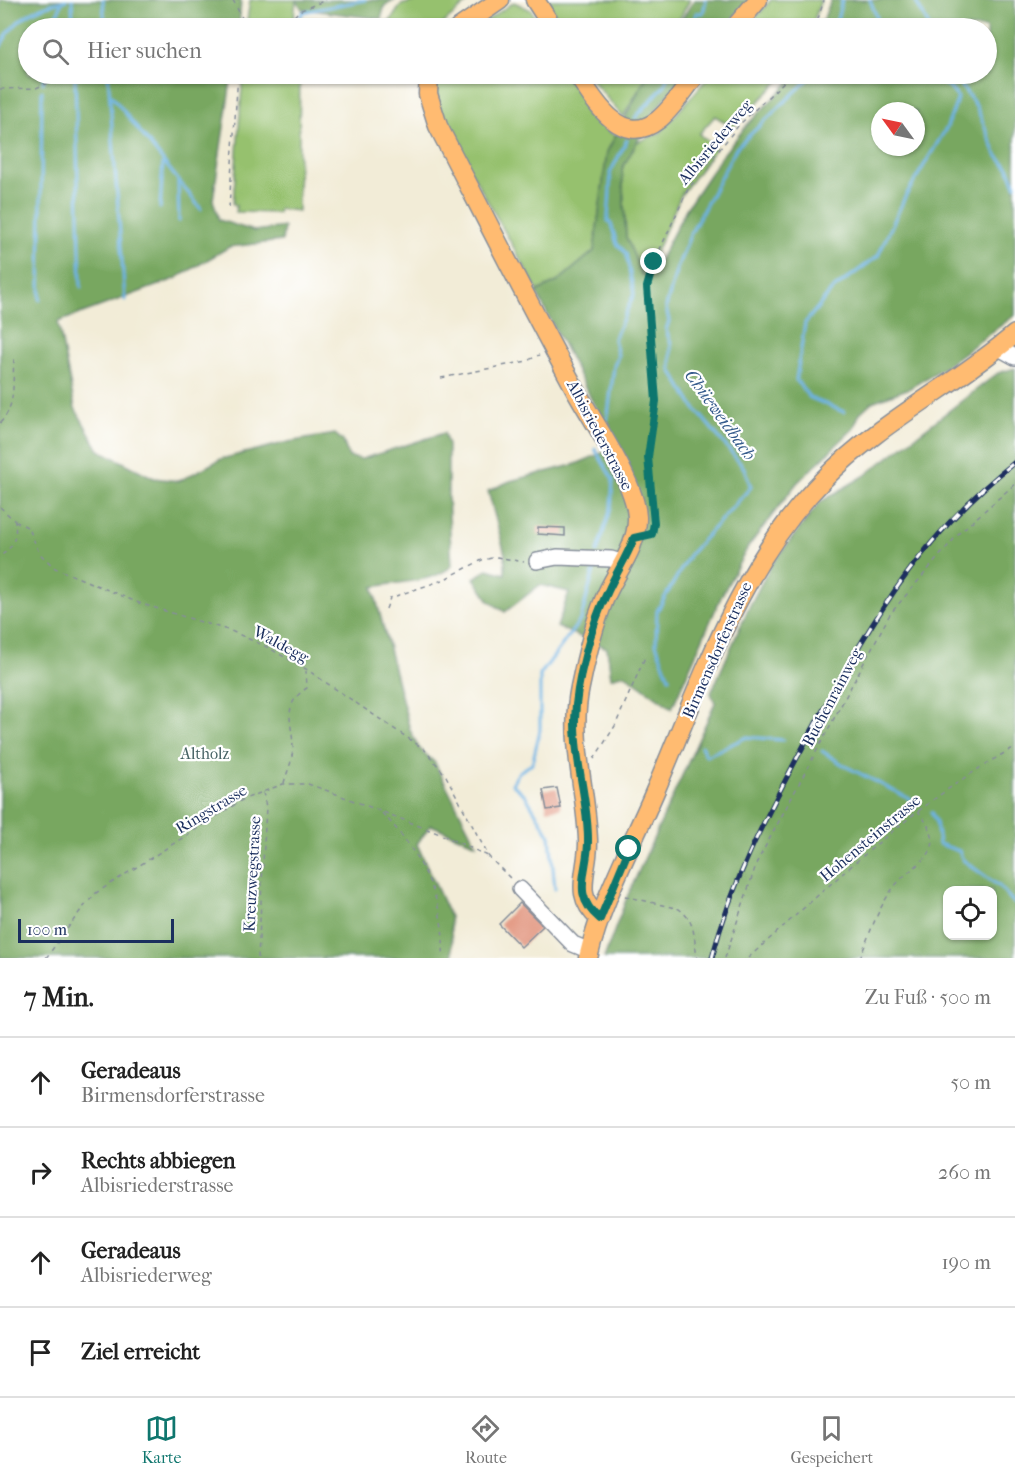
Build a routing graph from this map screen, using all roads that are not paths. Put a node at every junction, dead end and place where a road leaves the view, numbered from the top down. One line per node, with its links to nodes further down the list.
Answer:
1 (500, 0): 4 (main road)
2 (535, 0): 5 (main road)
3 (758, 0): 6 (main road)
4 (474, 18)
5 (547, 18)
6 (743, 18)
7 (428, 84): 14 (main road, Albisriederstrasse)
8 (584, 84): 9 (main road)
9 (689, 84)
10 (1015, 334): 11 (main road, Birmensdorferstrasse)
11 (999, 348): 12 (lane); 16 (main road, Birmensdorferstrasse)
12 (1015, 357)
13 (537, 561): 14 (lane)
14 (624, 563): 16 (main road, Albisriederstrasse)
15 (520, 889): 17 (lane)
16 (600, 919): 17 (main road, Birmensdorferstrasse)
17 (589, 954)

